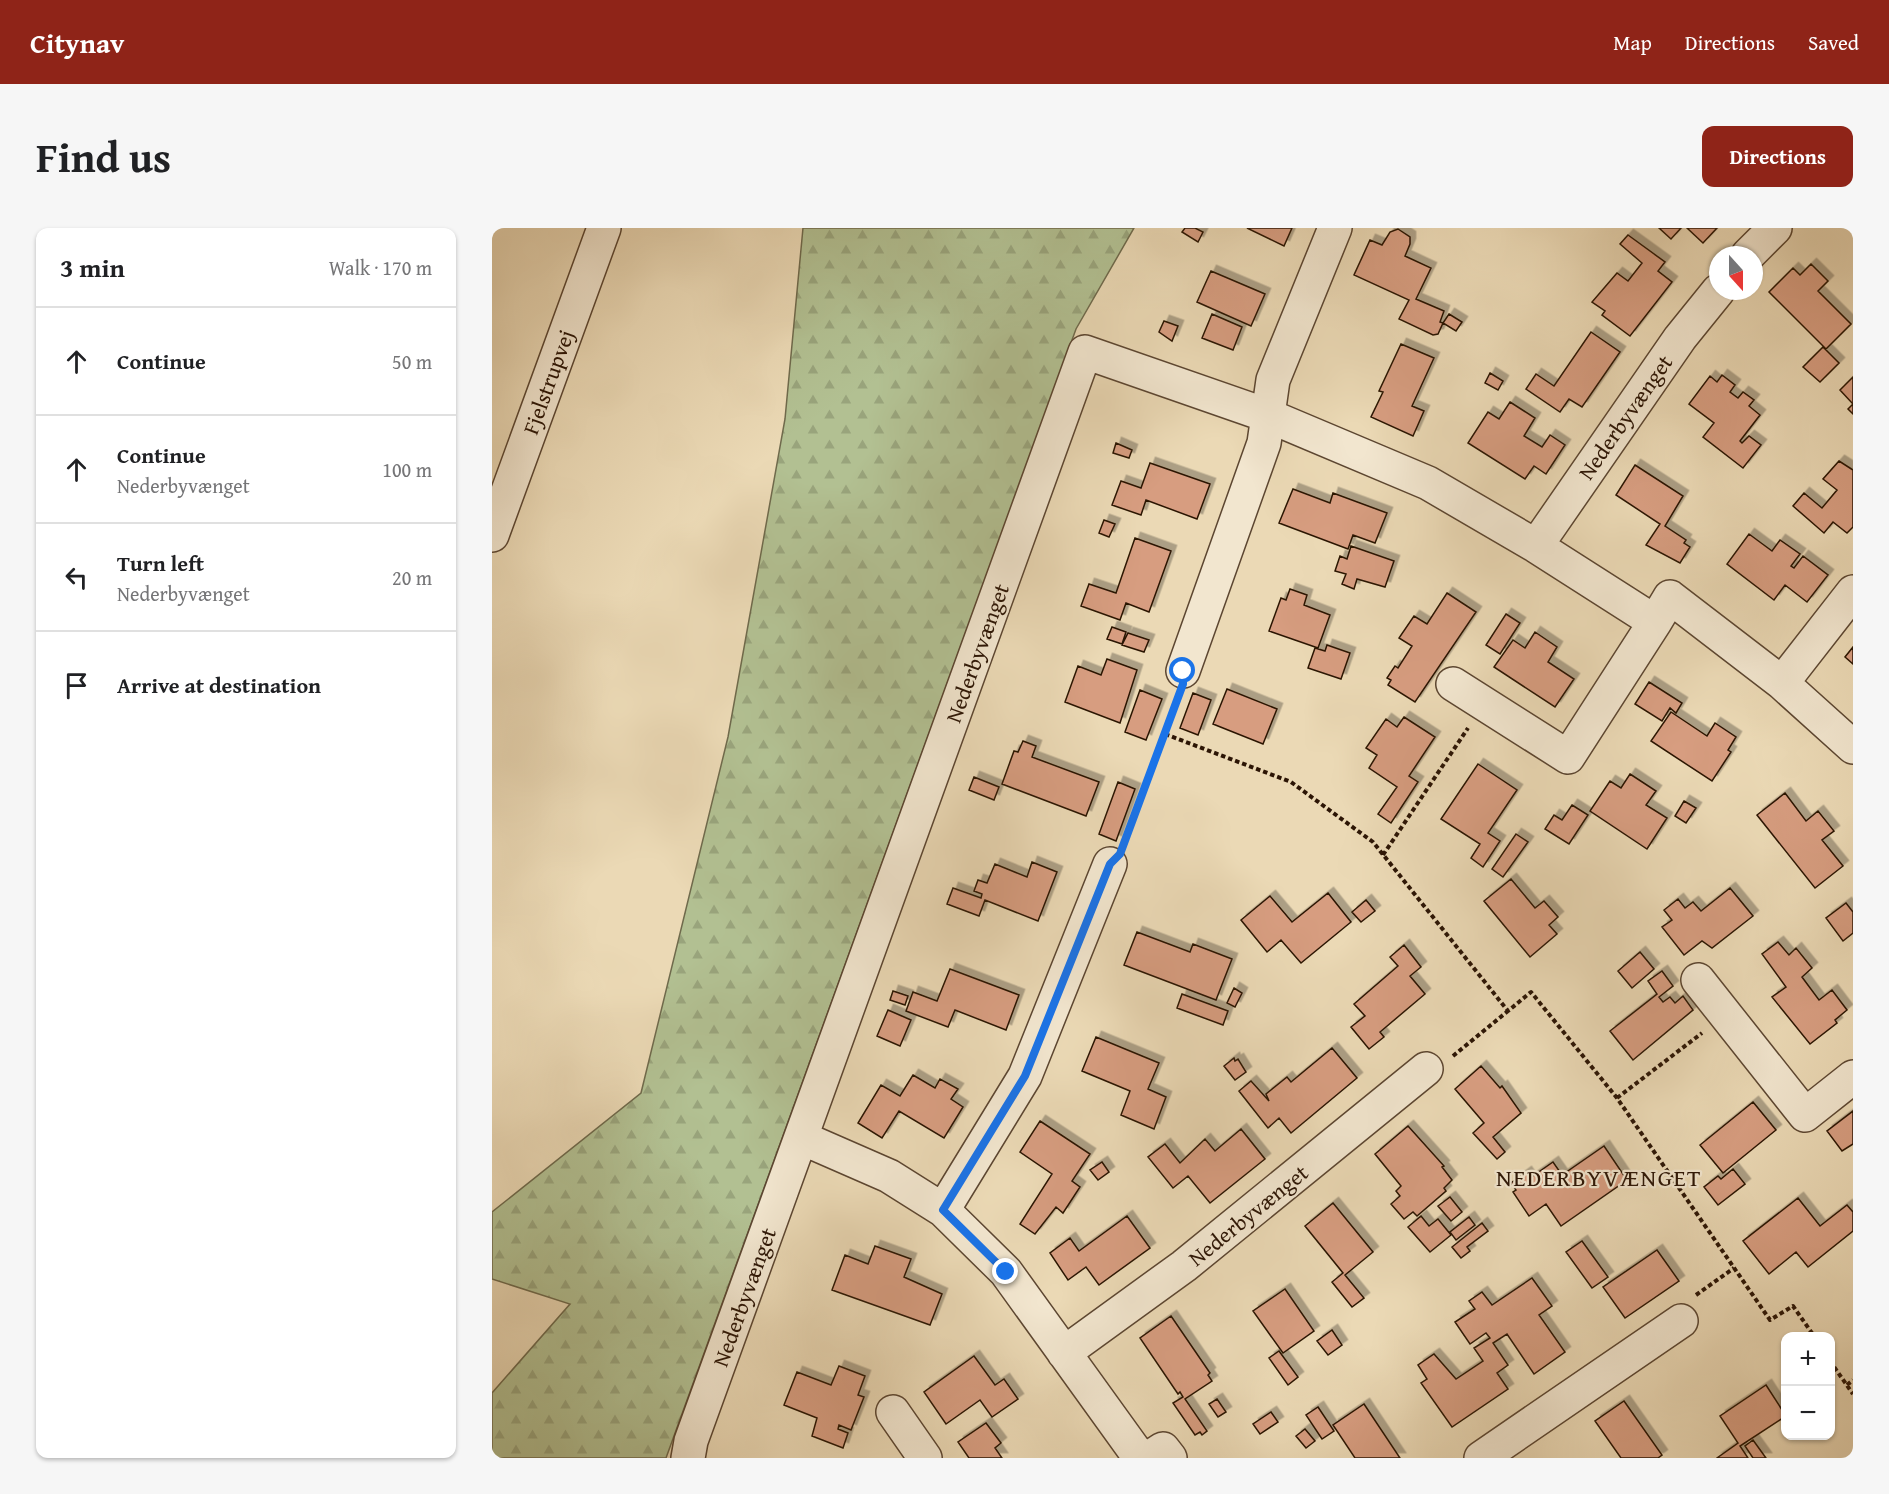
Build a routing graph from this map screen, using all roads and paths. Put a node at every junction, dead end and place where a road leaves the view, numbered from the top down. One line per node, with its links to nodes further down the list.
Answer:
1 (604, 228): 7 (street, Fjelstrupvej)
2 (1335, 228): 6 (street)
3 (1775, 228): 4 (street)
4 (1757, 246)
5 (1711, 300): 8 (street, Nederbyvænget)
6 (1269, 416): 8 (street, Nederbyvænget); 11 (street); 25 (street, Nederbyvænget)
7 (492, 535)
8 (1536, 546): 10 (street, Nederbyvænget)
9 (1853, 592): 12 (street)
10 (1655, 622): 12 (street); 14 (street)
11 (1183, 671): 15 (path)
12 (1782, 683): 16 (street)
13 (1453, 684): 14 (street)
14 (1484, 704): 17 (path)
15 (1165, 734): 17 (path); 18 (path)
16 (1853, 747)
17 (1383, 855): 20 (path)
18 (1110, 864): 26 (street)
19 (1698, 980): 21 (street)
20 (1508, 1011): 22 (path); 24 (path)
21 (1725, 1015): 23 (street); 24 (path)
22 (1426, 1069): 30 (street, Nederbyvænget)
23 (1853, 1077)
24 (1617, 1098): 27 (path)
25 (802, 1138): 26 (street); 36 (street, Nederbyvænget)
26 (943, 1210): 30 (street)
27 (1734, 1268): 28 (path); 29 (path)
28 (1681, 1321): 41 (street)
29 (1811, 1332)
30 (1064, 1353): 38 (street)
31 (1835, 1368): 33 (path)
32 (1853, 1380): 33 (path)
33 (1846, 1385): 34 (path)
34 (1853, 1394)
35 (893, 1412): 37 (street)
36 (688, 1458)
37 (925, 1458)
38 (1140, 1458)
39 (1149, 1458): 40 (street)
40 (1170, 1458)
41 (1481, 1458)

